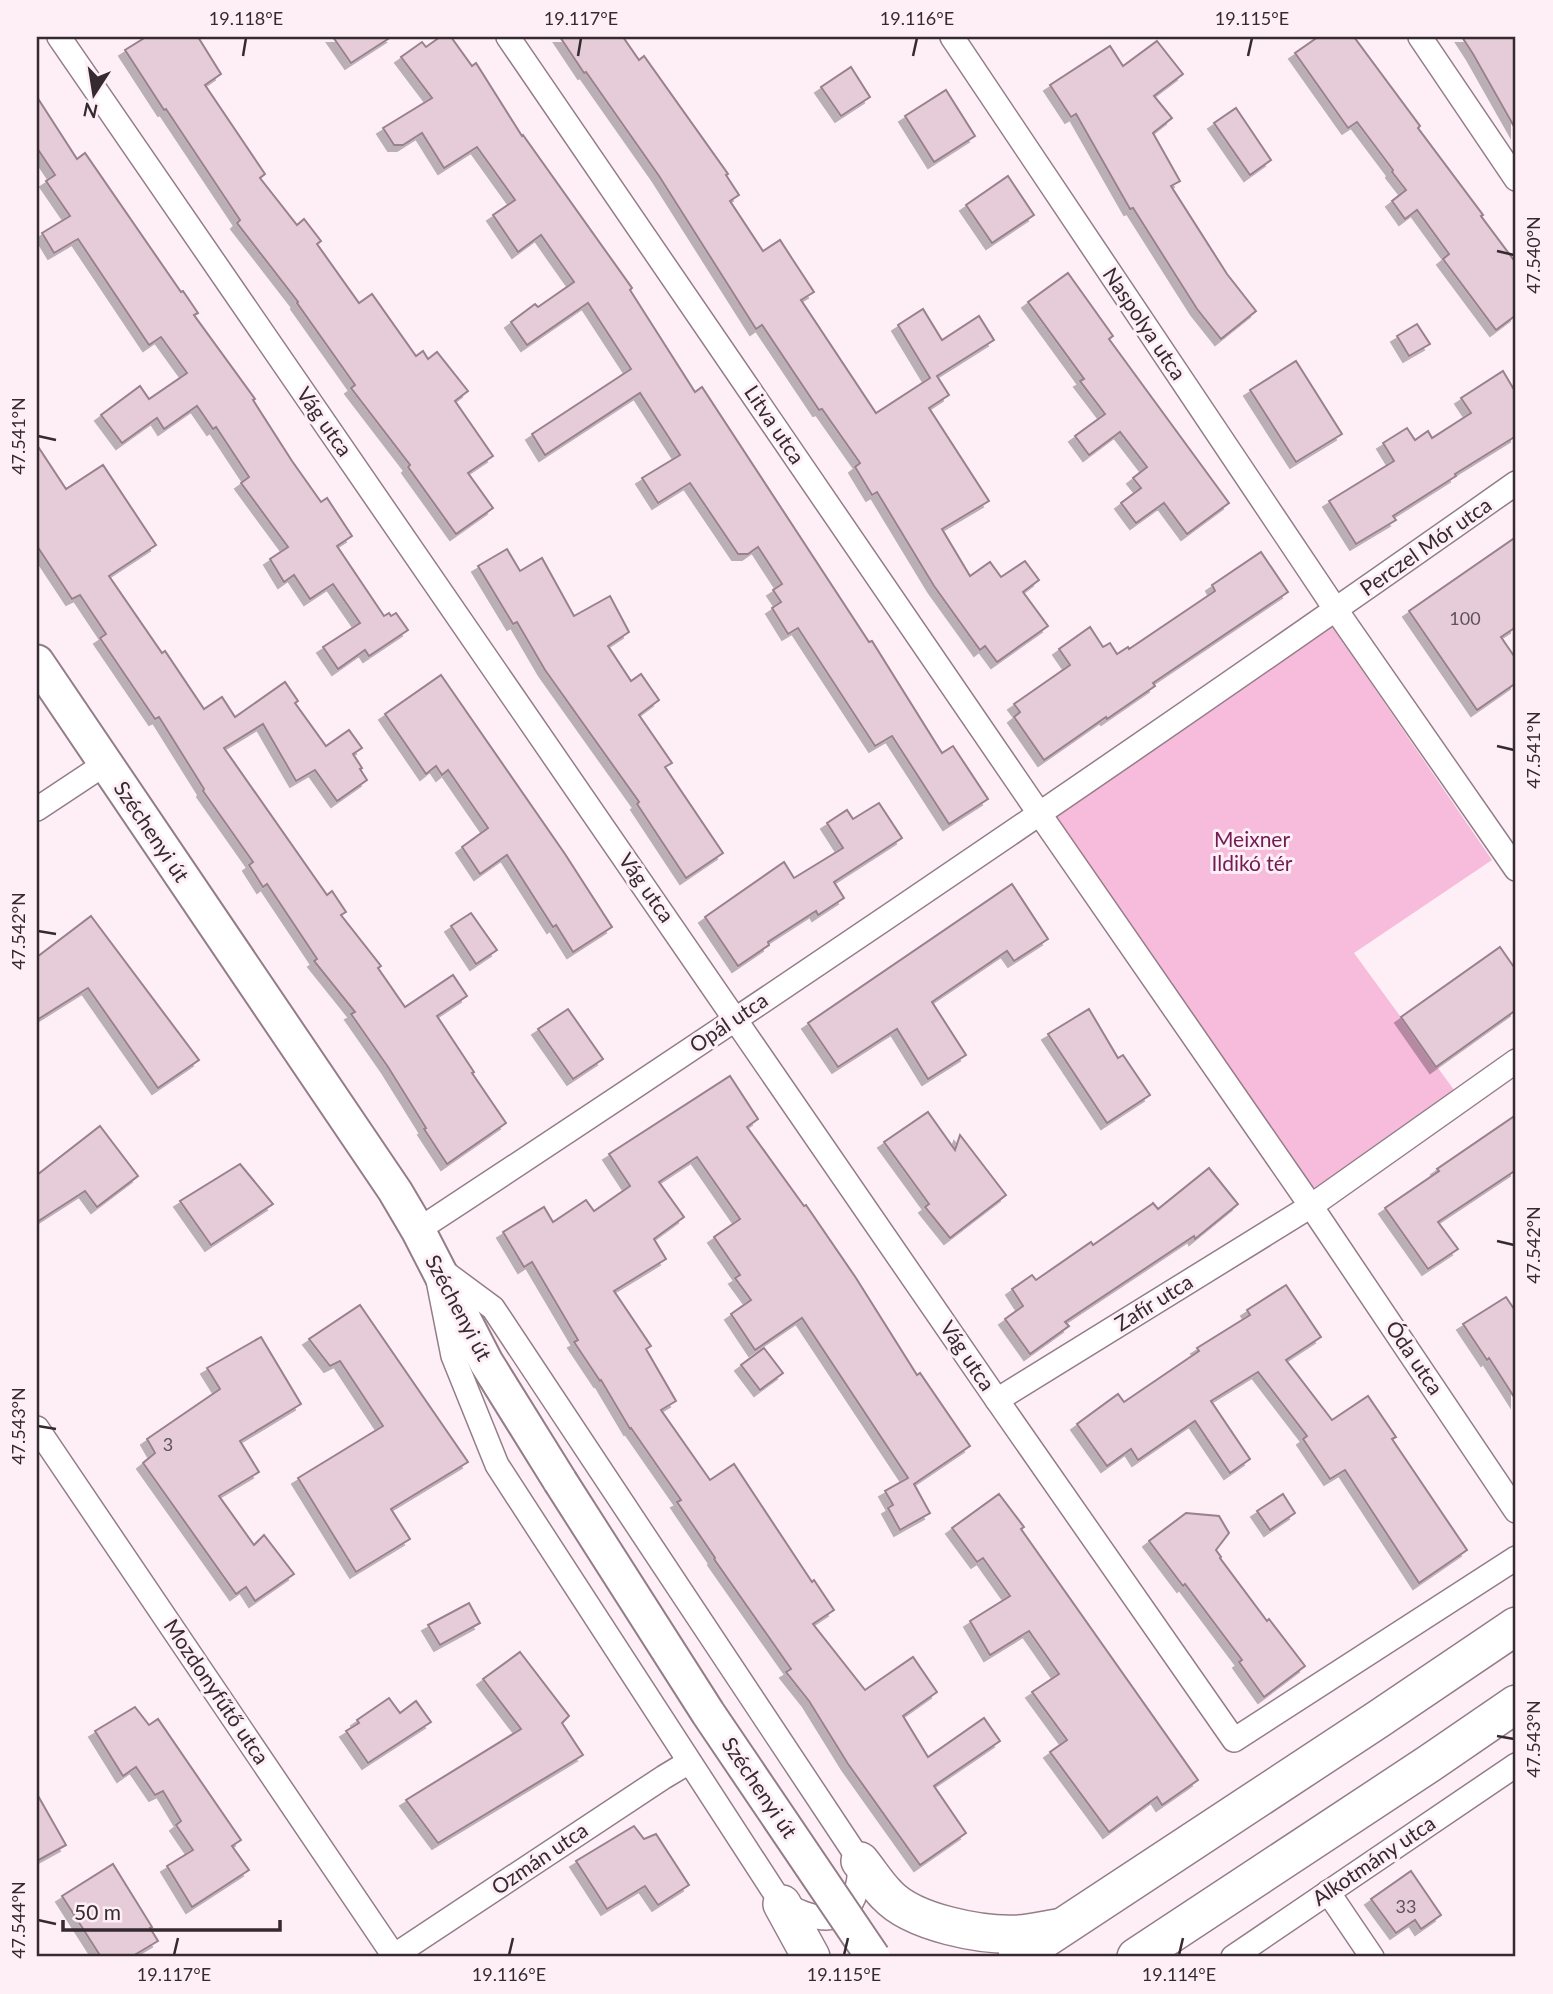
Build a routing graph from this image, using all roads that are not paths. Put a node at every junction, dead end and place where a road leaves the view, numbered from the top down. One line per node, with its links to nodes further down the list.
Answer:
1 (59, 37): 13 (street, Vág utca)
2 (508, 37): 11 (street, Litva utca)
3 (952, 37): 7 (street, Naspolya utca)
4 (1420, 37): 5 (street)
5 (1516, 179)
6 (1516, 483): 7 (street, Perczel Mór utca)
7 (1336, 610): 11 (street); 12 (street)
8 (37, 662): 9 (street, Széchenyi út)
9 (105, 764): 10 (street); 16 (street, Széchenyi út)
10 (37, 809)
11 (1039, 813): 13 (street, Opál utca); 15 (street)
12 (1516, 869)
13 (736, 1019): 16 (street, Opál utca); 18 (street, Vág utca)
14 (1516, 1061): 15 (street)
15 (1311, 1206): 18 (street, Zafír utca); 20 (street, Óda utca)
16 (418, 1230): 17 (street, Széchenyi út)
17 (435, 1265): 24 (street); 26 (street); 32 (street, Széchenyi út, bridge)
18 (997, 1400): 21 (street, Vág utca)
19 (37, 1428): 30 (street, Mozdonyfűtő utca)
20 (1516, 1511)
21 (1516, 1558)
22 (1516, 1626): 29 (main road)
23 (1516, 1704): 34 (main road)
24 (689, 1762): 28 (street); 30 (street, Ozmán utca)
25 (1516, 1765): 27 (street, Alkotmány utca)
26 (860, 1861): 28 (street); 29 (main road)
27 (1328, 1892): 35 (street, Alkotmány utca); 36 (street)
28 (782, 1904): 31 (main road)
29 (1061, 1927): 33 (main road)
30 (393, 1957)
31 (811, 1957)
32 (873, 1957)
33 (1017, 1957)
34 (1136, 1957)
35 (1233, 1957)
36 (1372, 1957)

